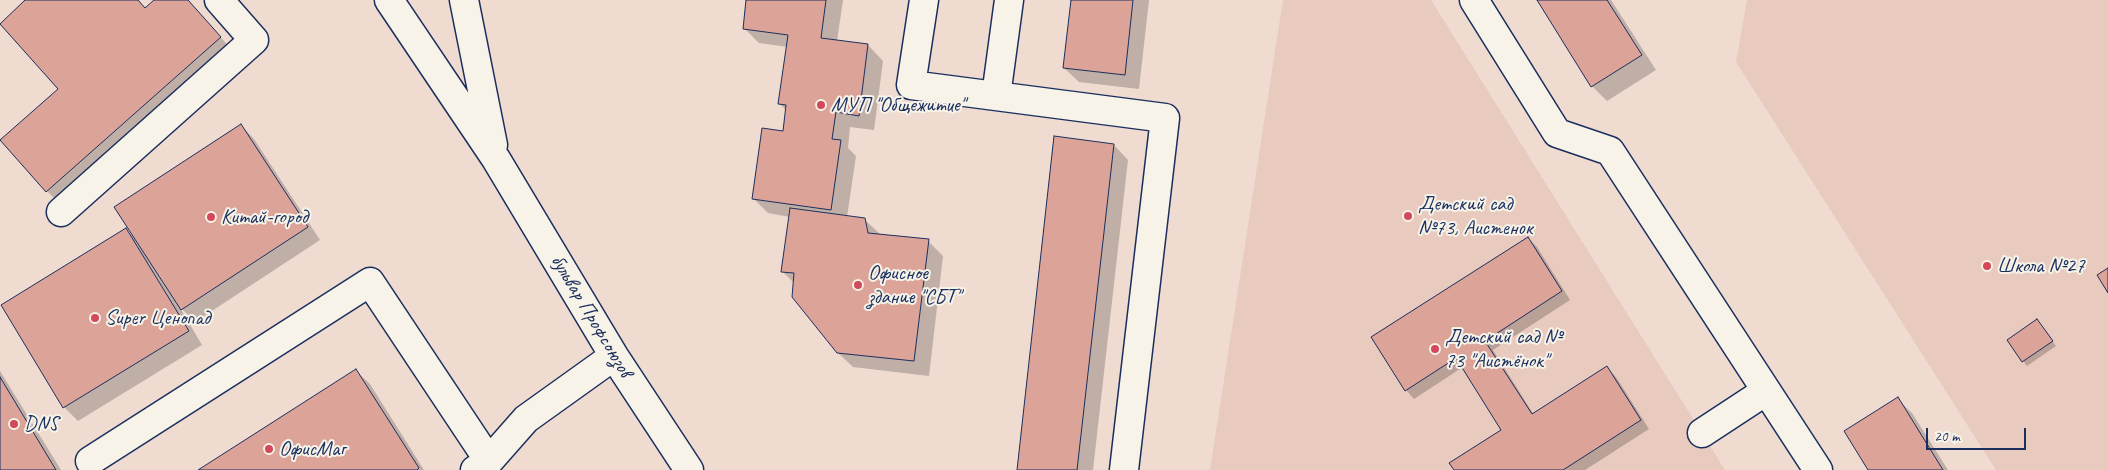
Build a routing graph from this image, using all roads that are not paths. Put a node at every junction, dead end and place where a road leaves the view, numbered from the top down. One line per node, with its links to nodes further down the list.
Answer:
1 (219, 0): 9 (street)
2 (389, 0): 8 (street, бульвар Профсоюзов)
3 (464, 0): 8 (street, бульвар Профсоюзов)
4 (924, 0): 7 (street)
5 (1009, 0): 7 (street)
6 (1474, 0): 11 (street)
7 (996, 96): 16 (street)
8 (496, 159): 10 (street, бульвар Профсоюзов)
9 (61, 212)
10 (614, 356): 14 (street); 15 (street, бульвар Профсоюзов)
11 (1766, 391): 12 (street); 17 (street)
12 (1702, 432)
13 (90, 461): 14 (street)
14 (482, 466)
15 (689, 470)
16 (1124, 470)
17 (1818, 470)

